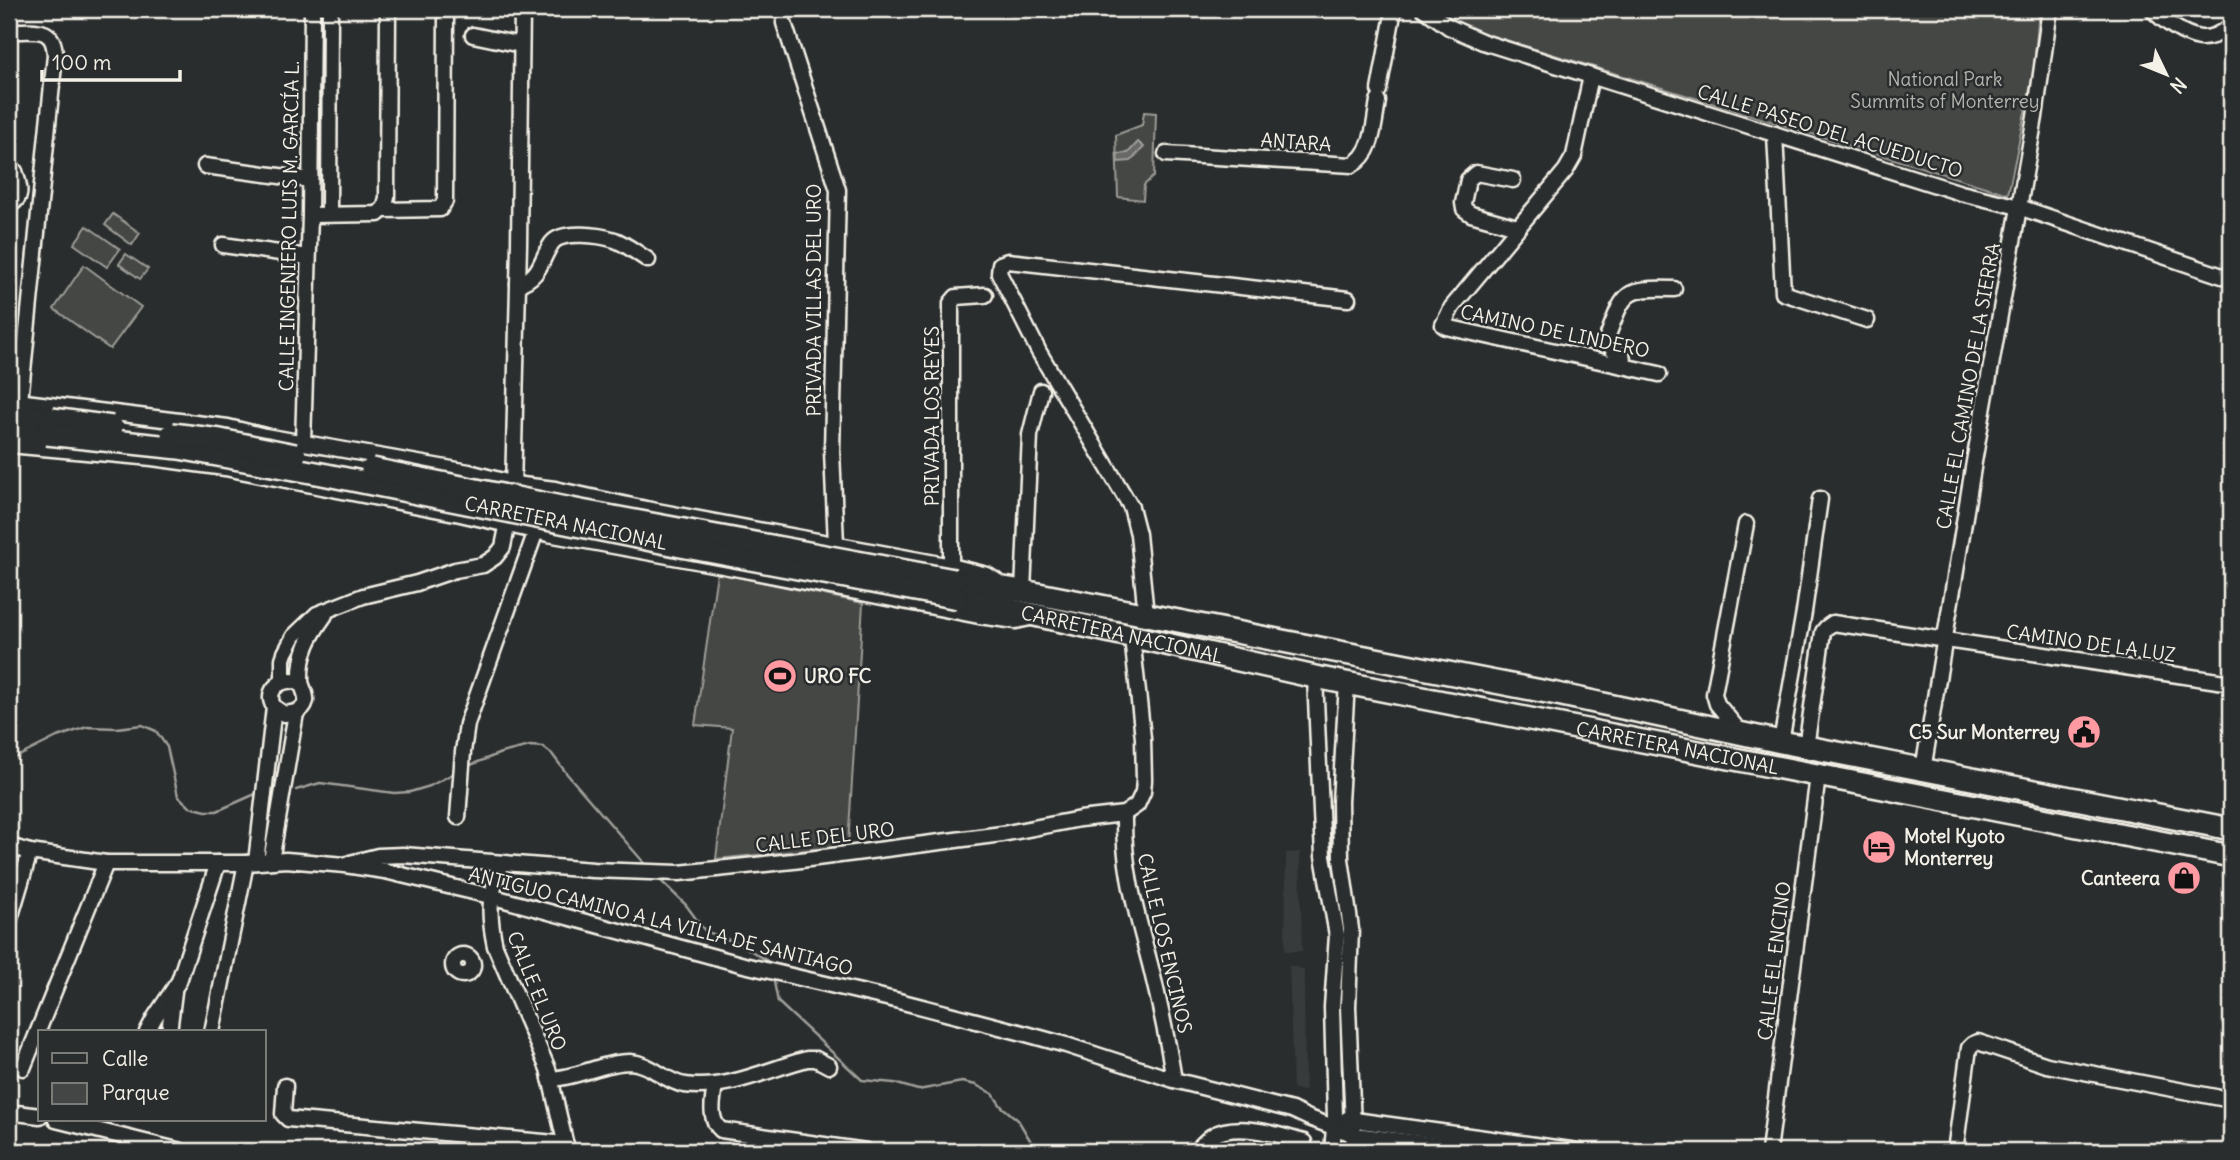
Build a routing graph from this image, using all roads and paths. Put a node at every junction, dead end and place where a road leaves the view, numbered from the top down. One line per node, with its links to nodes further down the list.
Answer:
1 (312, 9): 20 (street, CALLE INGENIERO LUIS M. GARCÍA L.)
2 (330, 9): 25 (street)
3 (388, 9): 24 (street)
4 (444, 9): 24 (street)
5 (522, 9): 14 (street)
6 (1394, 9): 17 (street, ANTARA)
7 (1424, 9): 15 (street, CALLE PASEO DEL ACUEDUCTO)
8 (2050, 9): 23 (street, CALLE EL CAMINO DE LA SIERRA)
9 (2152, 9): 11 (street)
10 (784, 23): 53 (street, PRIVADA VILLAS DEL URO)
11 (2231, 26)
12 (9, 31): 40 (street)
13 (473, 35): 14 (street)
14 (521, 46): 32 (street)
15 (1591, 76): 16 (street, CALLE PASEO DEL ACUEDUCTO); 27 (street)
16 (1775, 134): 23 (street, CALLE PASEO DEL ACUEDUCTO); 36 (street)
17 (1166, 153)
18 (205, 166): 20 (street)
19 (15, 171): 22 (street)
20 (310, 180): 26 (street, CALLE INGENIERO LUIS M. GARCÍA L.)
21 (1513, 180): 27 (street)
22 (9, 205)
23 (2019, 207): 31 (street, CALLE PASEO DEL ACUEDUCTO); 60 (street, CALLE EL CAMINO DE LA SIERRA)
24 (383, 210): 25 (street)
25 (329, 214): 26 (street)
26 (310, 215): 29 (street, CALLE INGENIERO LUIS M. GARCÍA L.)
27 (1517, 227): 37 (street, CAMINO DE LINDERO)
28 (223, 245): 29 (street)
29 (308, 257): 43 (street, CALLE INGENIERO LUIS M. GARCÍA L.)
30 (648, 260): 32 (street)
31 (2231, 279)
32 (518, 284): 46 (street)
33 (1674, 289): 37 (street)
34 (985, 295): 54 (street, PRIVADA LOS REYES)
35 (1348, 299): 57 (street)
36 (1867, 320)
37 (1624, 366): 38 (street, CAMINO DE LINDERO)
38 (1659, 374)
39 (1041, 391): 55 (street)
40 (12, 405): 41 (highway, CARRETERA NACIONAL); 43 (street)
41 (50, 427): 42 (highway, CARRETERA NACIONAL); 54 (highway, CARRETERA NACIONAL, bridge)
42 (9, 432)
43 (303, 443): 45 (street)
44 (9, 445): 49 (street)
45 (470, 472): 46 (street); 49 (street)
46 (514, 484): 47 (street); 51 (street)
47 (555, 489): 52 (street); 53 (street)
48 (1820, 499): 69 (street)
49 (460, 514): 51 (street)
50 (1746, 524): 68 (street)
51 (508, 526): 52 (street); 56 (street)
52 (542, 532): 58 (street); 76 (street)
53 (836, 544): 54 (street)
54 (954, 581): 55 (highway, CARRETERA NACIONAL); 58 (highway, CARRETERA NACIONAL)
55 (1013, 590): 57 (highway, CARRETERA NACIONAL)
56 (330, 609): 62 (street); 65 (street)
57 (1146, 615): 68 (highway, CARRETERA NACIONAL)
58 (1039, 616): 59 (highway, CARRETERA NACIONAL)
59 (1132, 638): 61 (highway, CARRETERA NACIONAL); 75 (street)
60 (1945, 640): 64 (street, CAMINO DE LA LUZ); 70 (street, CAMINO DE LA LUZ); 71 (street, CALLE EL CAMINO DE LA SIERRA)
61 (1315, 677): 63 (highway, CARRETERA NACIONAL); 73 (street)
62 (283, 681): 65 (street); 66 (street)
63 (1347, 683): 72 (highway, CARRETERA NACIONAL); 74 (street)
64 (2231, 683)
65 (300, 684): 67 (street)
66 (274, 707): 67 (street); 81 (street)
67 (296, 713): 81 (street)
68 (1741, 733): 69 (highway, CARRETERA NACIONAL)
69 (1781, 742): 70 (highway, CARRETERA NACIONAL)
70 (1806, 747): 71 (highway, CARRETERA NACIONAL)
71 (1923, 770): 77 (highway, CARRETERA NACIONAL)
72 (1818, 776): 80 (highway, CARRETERA NACIONAL); 117 (street, CALLE EL ENCINO)
73 (1319, 800): 74 (street); 106 (street)
74 (1340, 802): 107 (street)
75 (1124, 814): 84 (street, CALLE DEL URO); 99 (street, CALLE LOS ENCINOS)
76 (458, 817)
77 (2231, 830)
78 (9, 846): 79 (street, ANTIGUO CAMINO A LA VILLA DE SANTIAGO)
79 (30, 852): 82 (street, ANTIGUO CAMINO A LA VILLA DE SANTIAGO); 87 (street)
80 (2231, 856)
81 (258, 862): 83 (street, ANTIGUO CAMINO A LA VILLA DE SANTIAGO); 85 (street, ANTIGUO CAMINO A LA VILLA DE SANTIAGO); 94 (street)
82 (106, 863): 83 (street, ANTIGUO CAMINO A LA VILLA DE SANTIAGO); 91 (street)
83 (218, 863): 90 (street)
84 (501, 863): 85 (street, CALLE DEL URO); 86 (street, CALLE EL URO)
85 (345, 864): 86 (street, ANTIGUO CAMINO A LA VILLA DE SANTIAGO)
86 (490, 895): 88 (street, CALLE EL URO); 99 (street, ANTIGUO CAMINO A LA VILLA DE SANTIAGO)
87 (9, 922)
88 (498, 956): 89 (street); 98 (street, CALLE EL URO)
89 (473, 966)
90 (174, 990): 92 (street); 93 (street)
91 (38, 1030)
92 (148, 1030)
93 (169, 1030)
94 (213, 1030)
95 (38, 1031): 97 (street)
96 (829, 1066): 100 (street)
97 (23, 1068)
98 (549, 1074): 100 (street); 109 (street, CALLE EL URO)
99 (1174, 1080): 106 (street, ANTIGUO CAMINO A LA VILLA DE SANTIAGO)
100 (715, 1085): 111 (street)
101 (285, 1086): 109 (street)
102 (2231, 1100): 118 (street)
103 (9, 1112): 104 (street)
104 (38, 1116)
105 (64, 1122): 110 (street)
106 (1334, 1122): 107 (street, ANTIGUO CAMINO A LA VILLA DE SANTIAGO); 113 (street)
107 (1354, 1128): 114 (street); 115 (street, ANTIGUO CAMINO A LA VILLA DE SANTIAGO); 116 (street)
108 (1304, 1142): 112 (street)
109 (563, 1145)
110 (181, 1151)
111 (866, 1151)
112 (1196, 1151)
113 (1332, 1151)
114 (1354, 1151)
115 (1485, 1151)
116 (1577, 1151)
117 (1769, 1151)
118 (1955, 1151)

